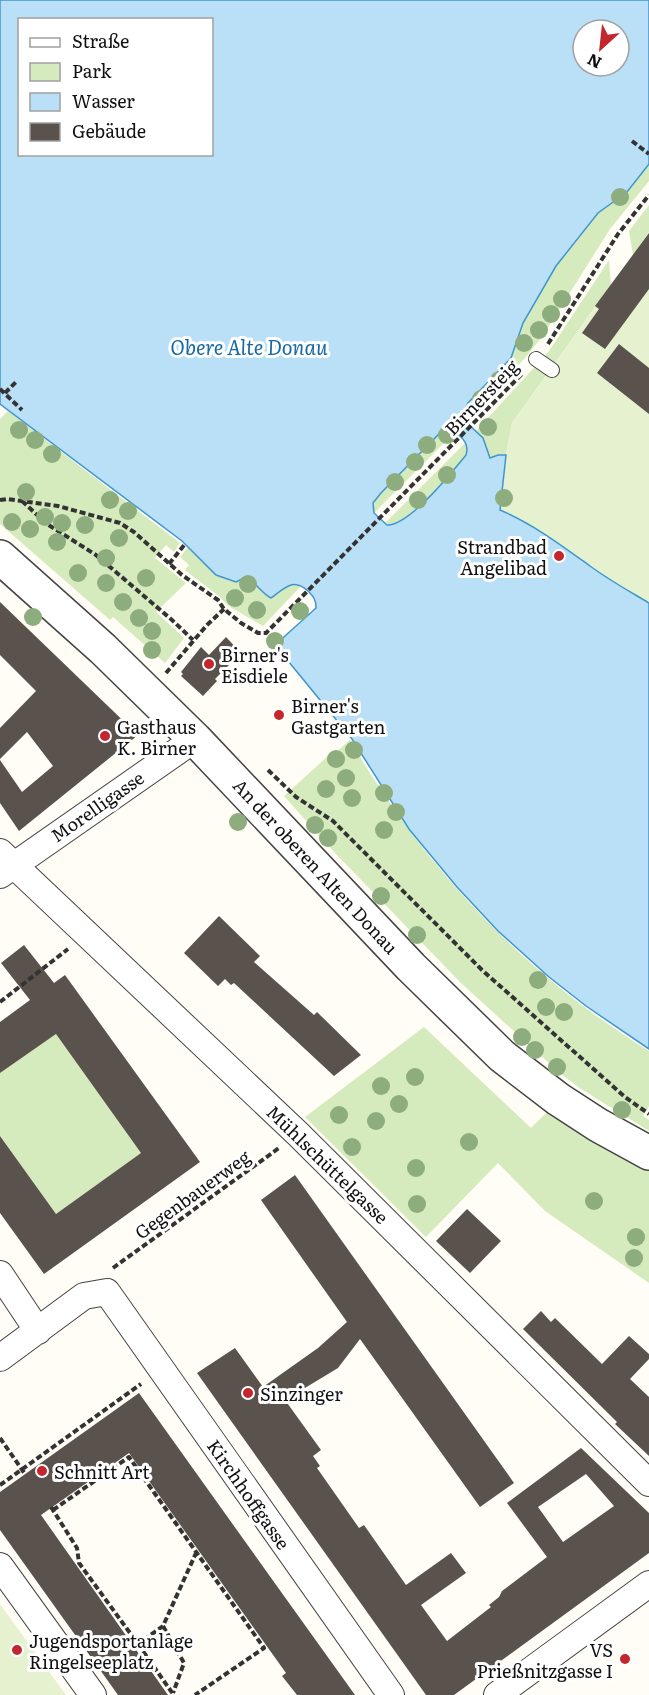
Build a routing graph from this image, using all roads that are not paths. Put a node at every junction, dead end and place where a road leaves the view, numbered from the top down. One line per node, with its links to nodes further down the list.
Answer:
1 (536, 359): 2 (lane)
2 (552, 370)
3 (0, 557): 4 (street, An der oberen Alten Donau)
4 (195, 739): 5 (street, Morelligasse); 6 (street, An der oberen Alten Donau)
5 (4, 864): 10 (street, Mühlschüttelgasse)
6 (649, 1153)
7 (0, 1274): 8 (street)
8 (38, 1331): 9 (street); 14 (street, Kirchhoffgasse)
9 (0, 1358)
10 (649, 1483)
11 (0, 1566): 13 (street)
12 (649, 1584): 15 (street)
13 (93, 1695)
14 (391, 1695)
15 (497, 1695)

